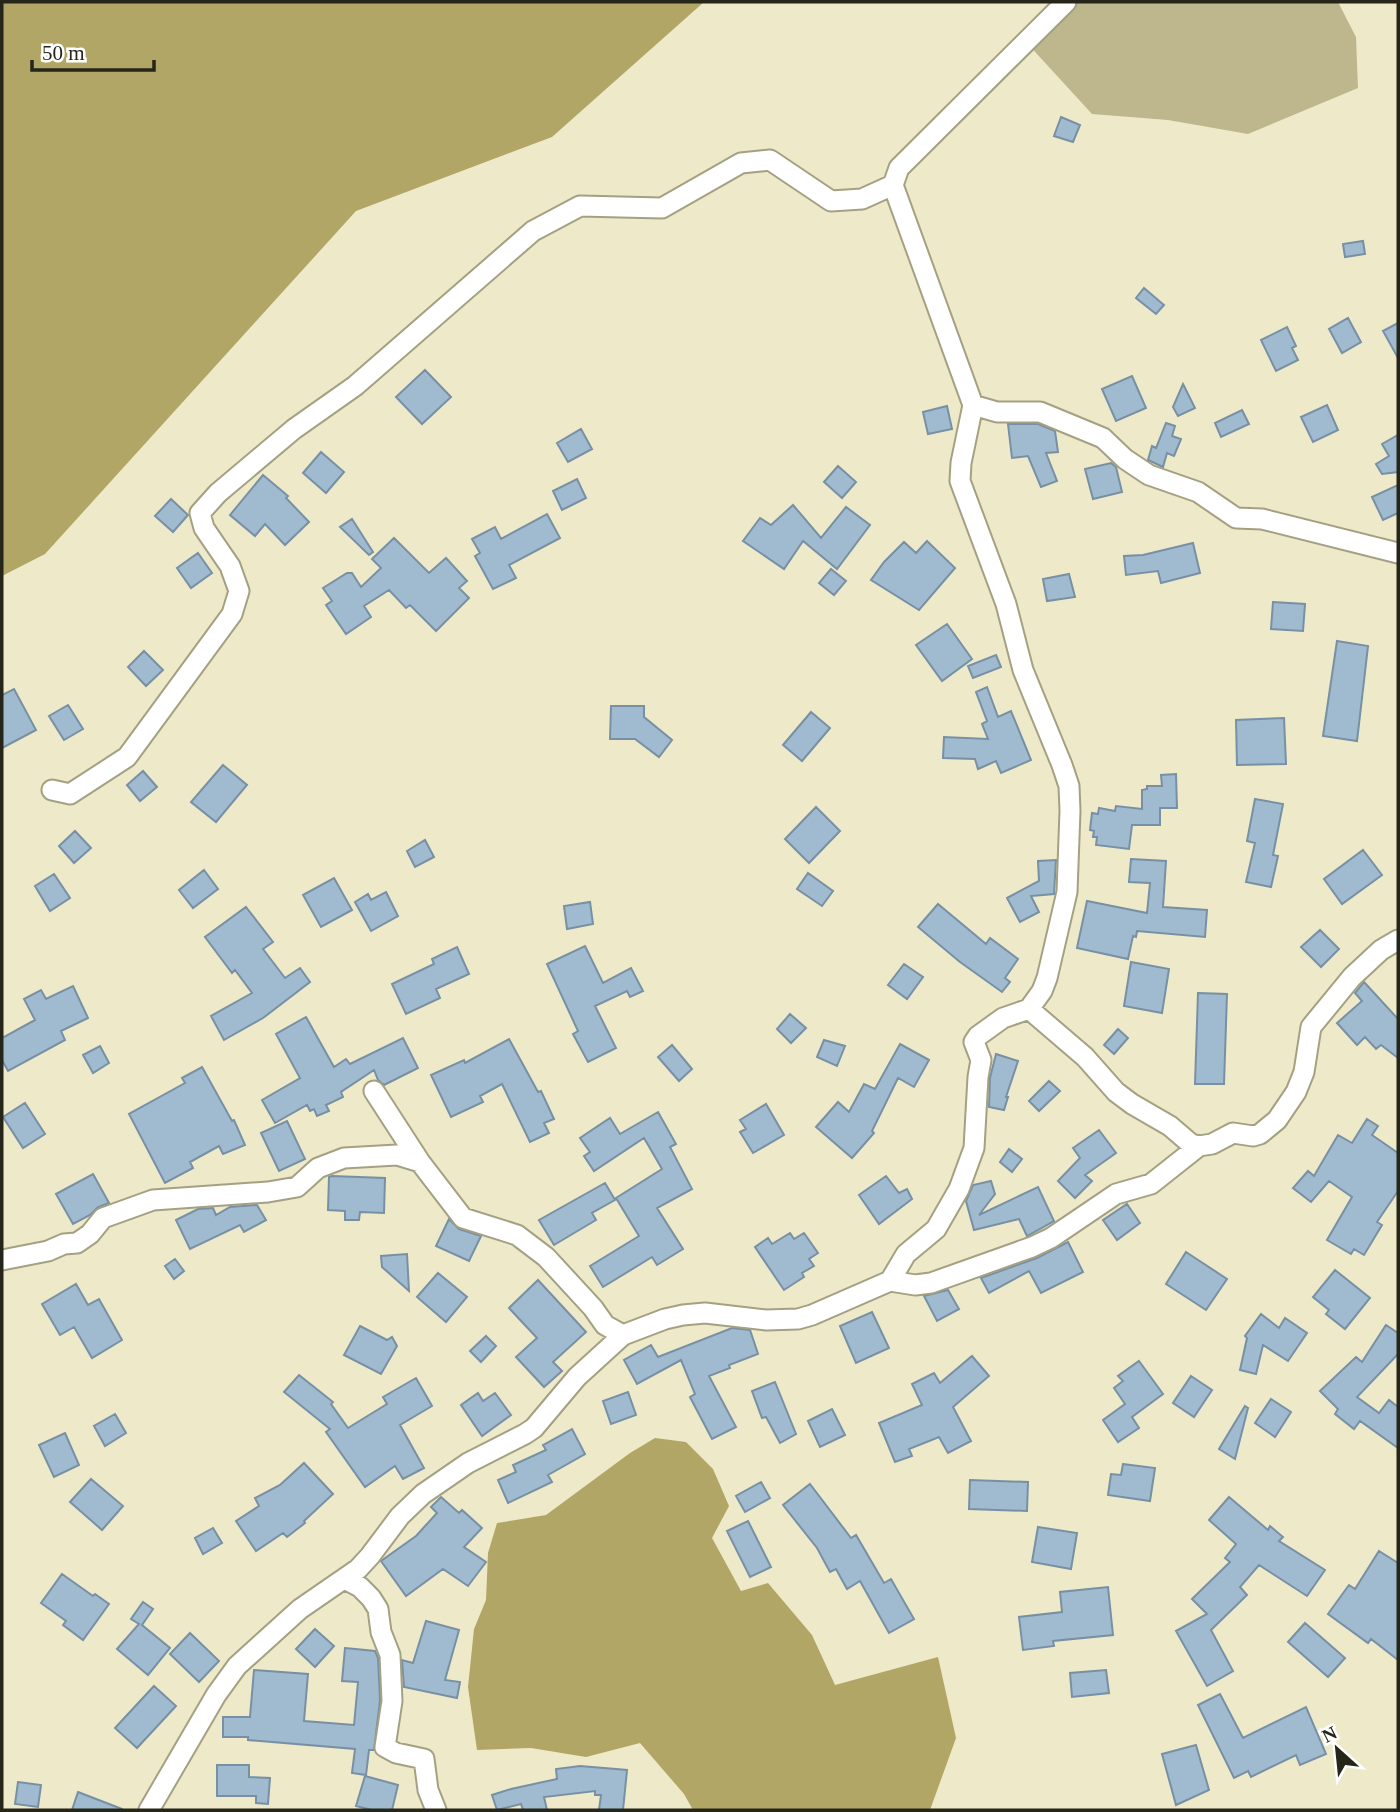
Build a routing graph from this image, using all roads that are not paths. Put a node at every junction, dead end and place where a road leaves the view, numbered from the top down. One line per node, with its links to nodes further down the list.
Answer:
1 (1066, 2): 2 (street)
2 (893, 185): 3 (street); 5 (street)
3 (973, 405): 4 (street); 7 (street)
4 (1398, 553)
5 (52, 790)
6 (1398, 940): 9 (street)
7 (1029, 1009): 9 (street); 12 (street)
8 (374, 1091): 10 (street)
9 (1199, 1146): 12 (street)
10 (419, 1162): 11 (street); 13 (street)
11 (2, 1260)
12 (890, 1281): 13 (street)
13 (623, 1335): 14 (street)
14 (354, 1578): 15 (street); 16 (street)
15 (149, 1810)
16 (436, 1810)

